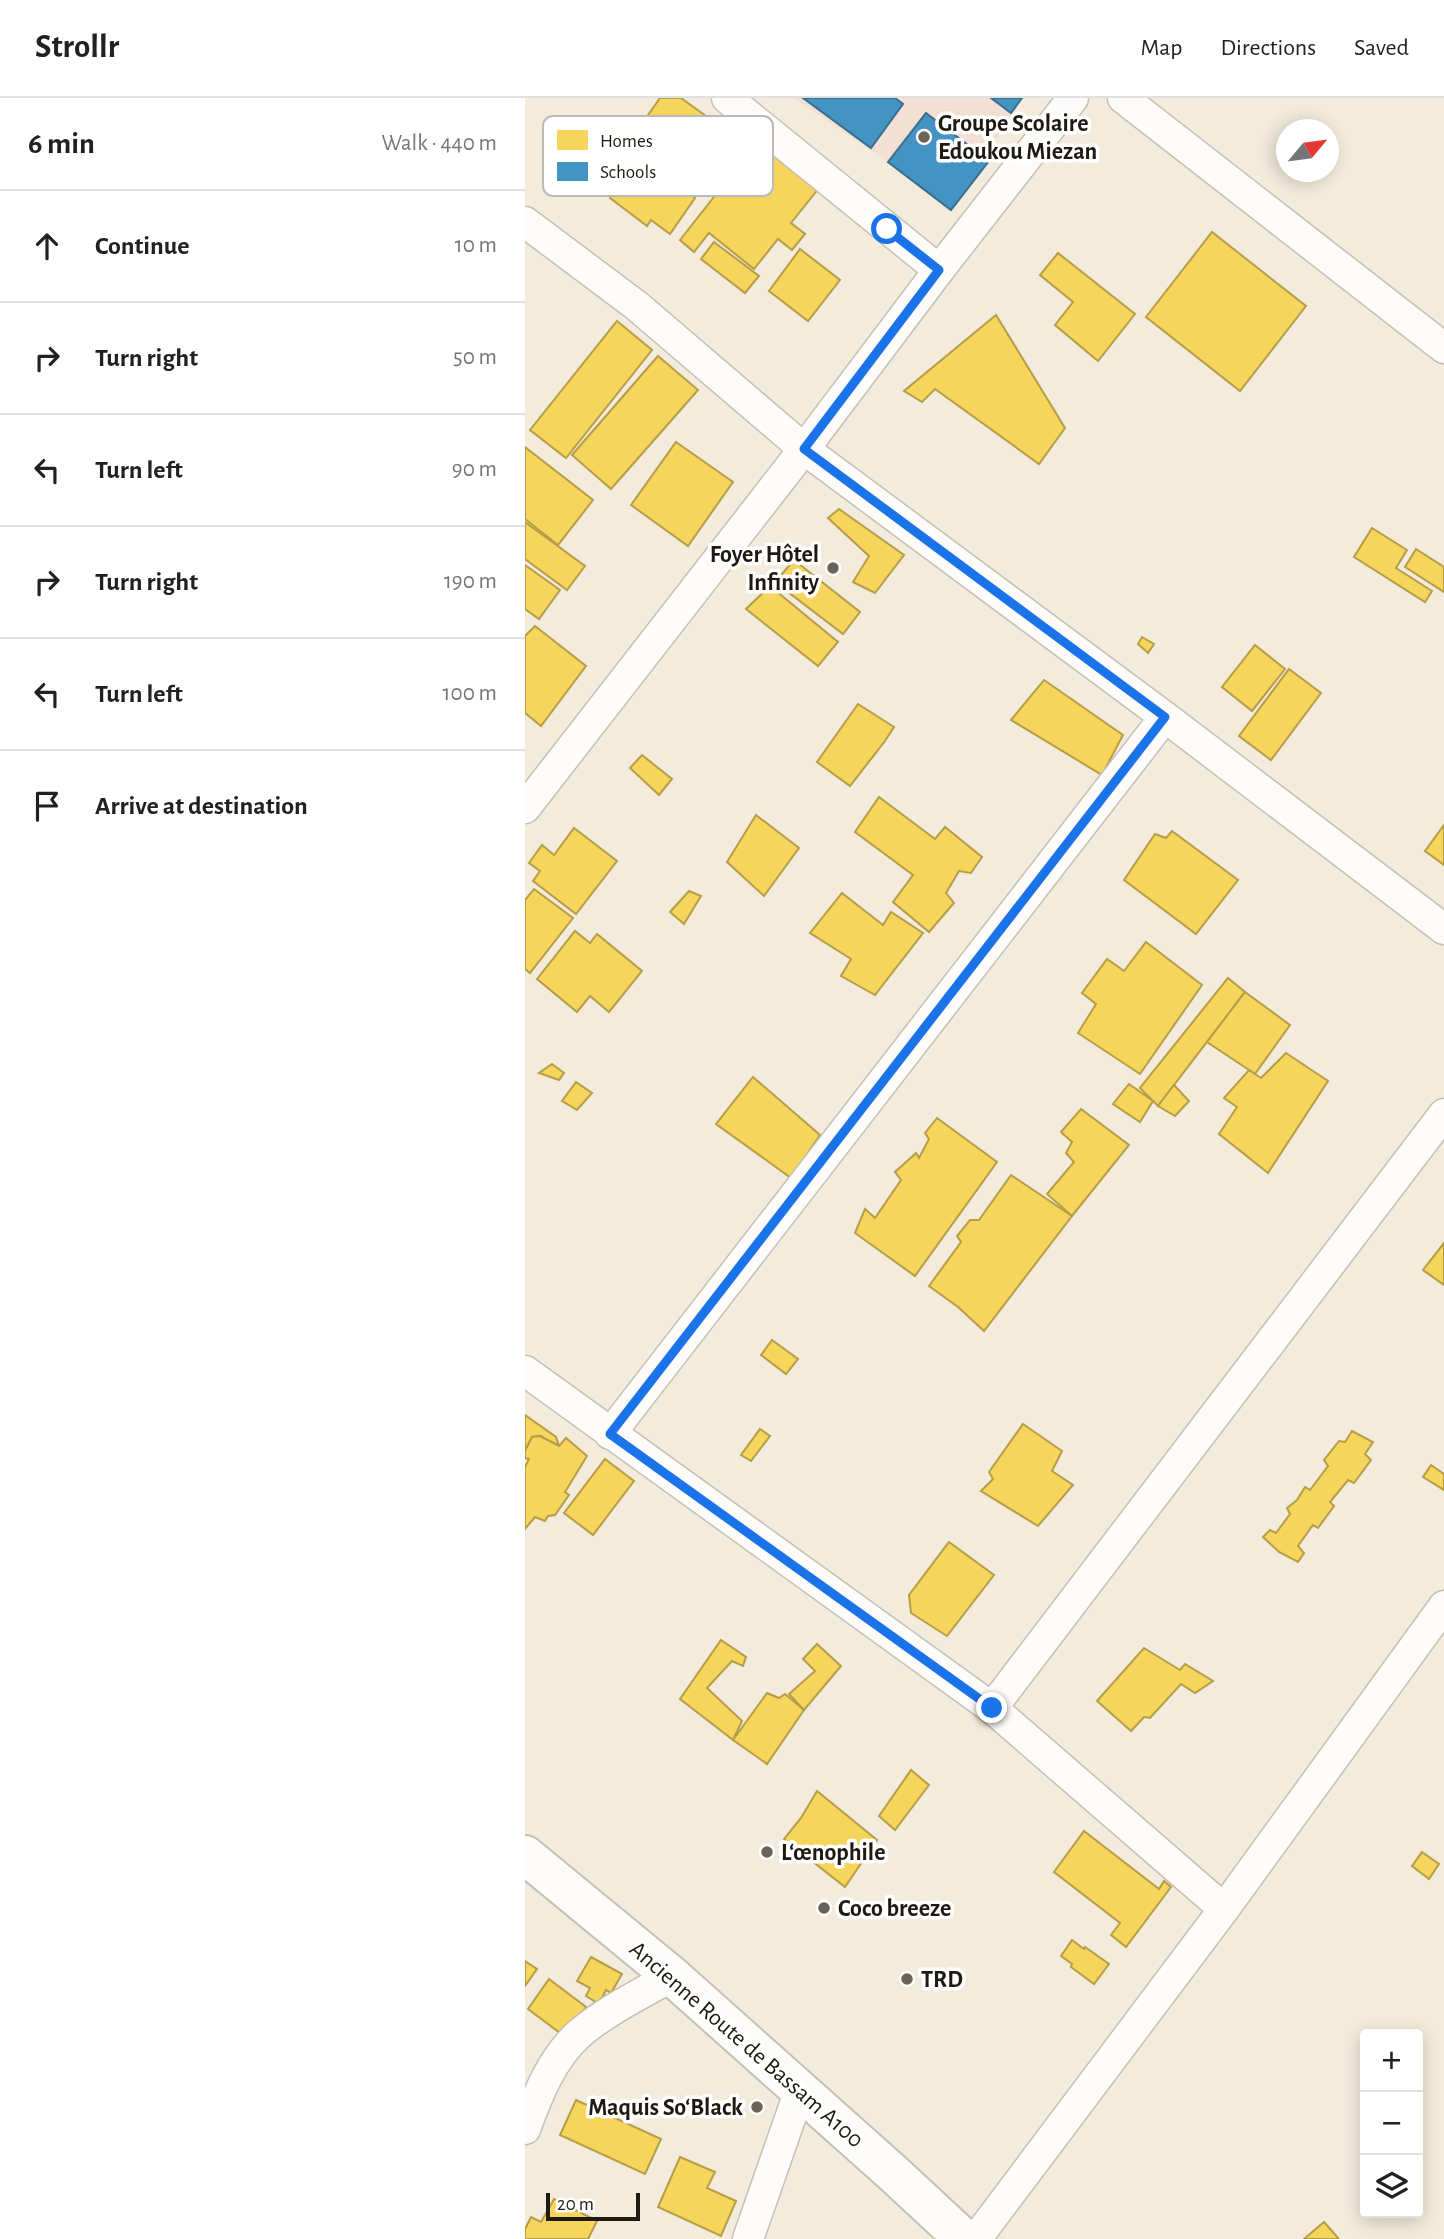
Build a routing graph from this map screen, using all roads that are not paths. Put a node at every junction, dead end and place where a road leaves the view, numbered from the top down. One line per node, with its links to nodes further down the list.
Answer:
1 (727, 98): 4 (street)
2 (1073, 98): 7 (street)
3 (1123, 98): 8 (street)
4 (749, 116)
5 (773, 135): 7 (street)
6 (525, 222): 9 (street)
7 (939, 270): 9 (street)
8 (1444, 348)
9 (804, 449): 10 (street); 11 (street)
10 (1165, 717): 12 (street); 15 (street)
11 (525, 808)
12 (1444, 929)
13 (1444, 1114): 17 (street)
14 (525, 1371): 15 (street)
15 (610, 1434): 17 (street)
16 (1440, 1621): 19 (street)
17 (992, 1708): 19 (street)
18 (525, 1855): 20 (main road, Ancienne Route de Bassam A100)
19 (1224, 1909): 25 (street)
20 (672, 1976): 21 (main road, Ancienne Route de Bassam A100); 22 (street)
21 (800, 2090): 23 (street); 24 (main road, Ancienne Route de Bassam A100)
22 (525, 2129)
23 (748, 2239)
24 (964, 2239)
25 (976, 2239)

